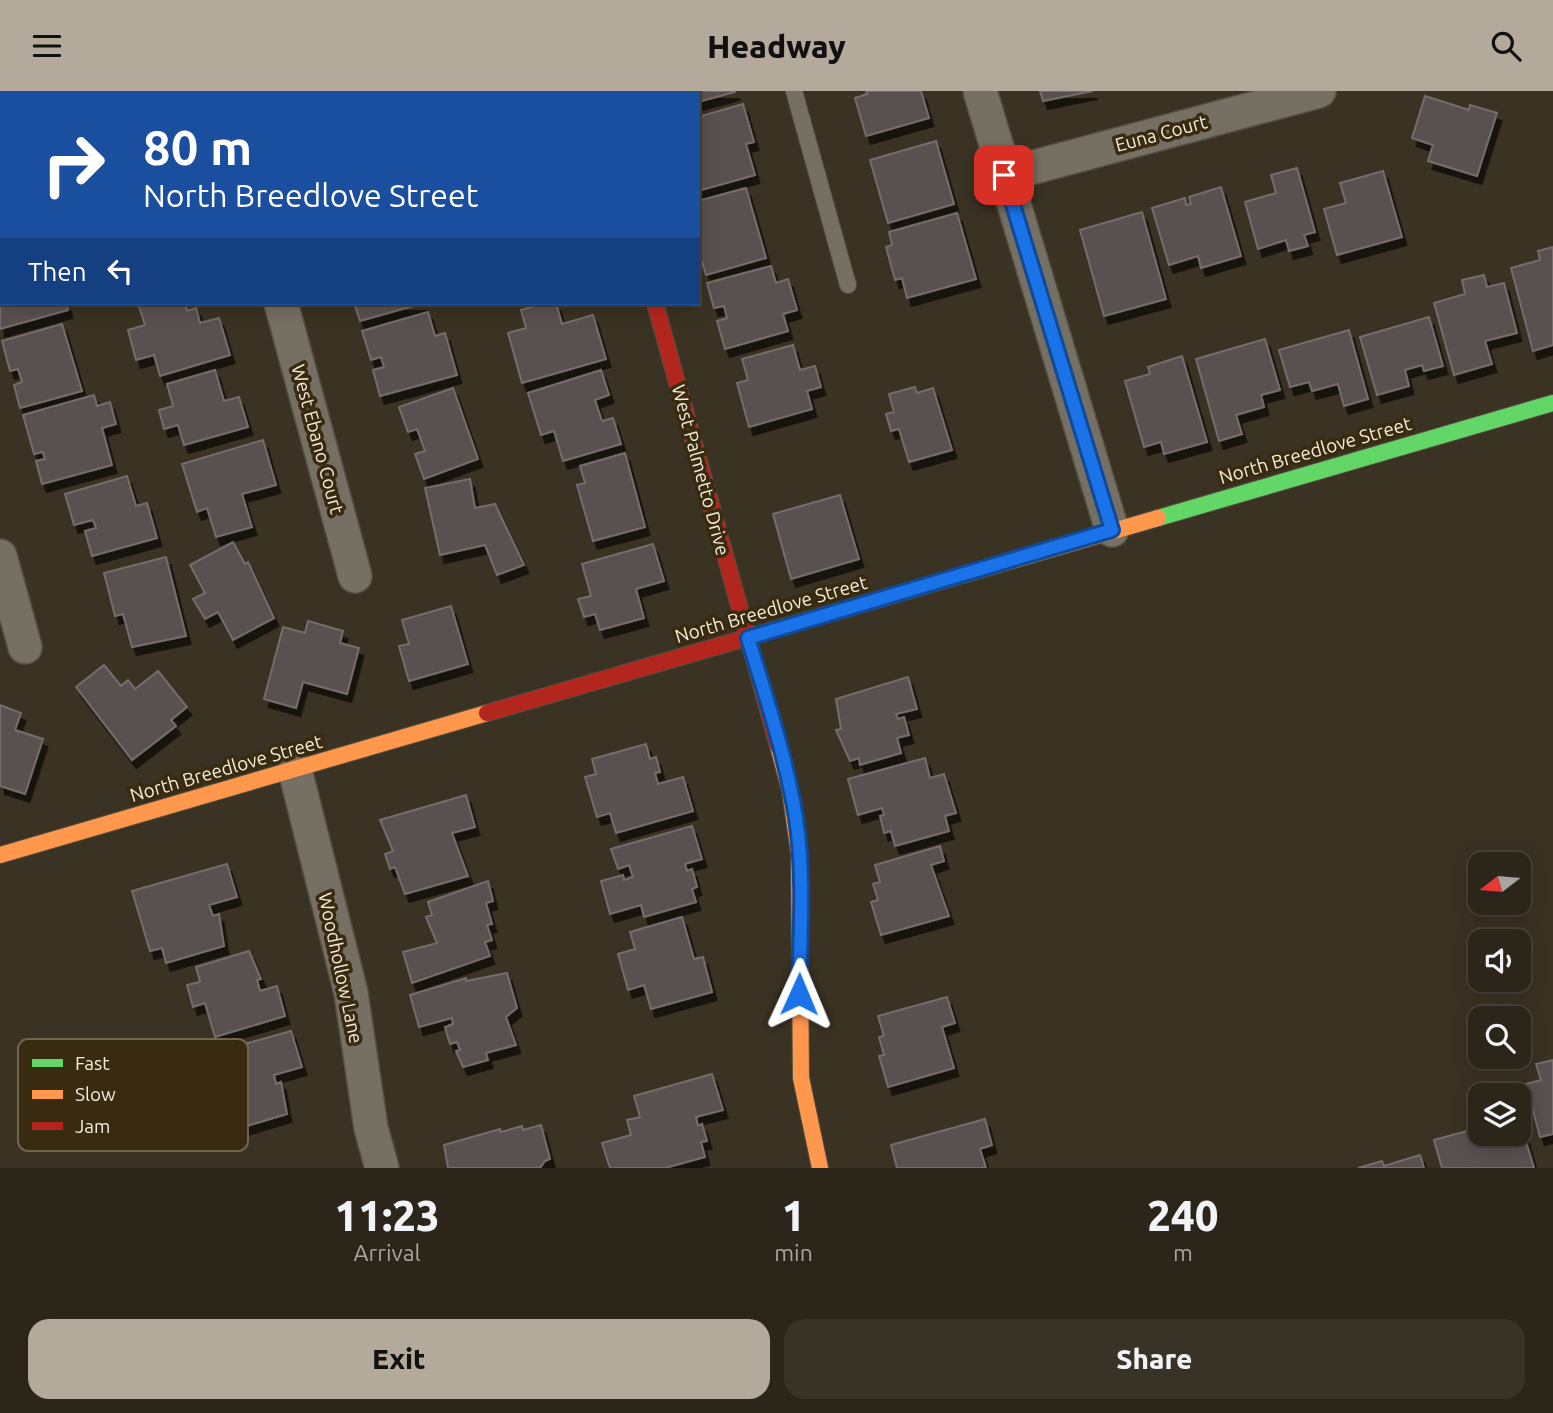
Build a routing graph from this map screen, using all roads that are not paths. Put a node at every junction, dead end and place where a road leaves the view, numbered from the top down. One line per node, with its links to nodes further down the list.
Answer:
1 (794, 91): 5 (lane)
2 (980, 91): 4 (street)
3 (1318, 91): 4 (street, Euna Court)
4 (1004, 175): 9 (street)
5 (848, 285)
6 (282, 305): 11 (street, West Ebano Court)
7 (656, 305): 12 (street, West Palmetto Drive)
8 (1553, 403): 9 (street, North Breedlove Street)
9 (1112, 530): 12 (street, North Breedlove Street)
10 (0, 556): 13 (street)
11 (355, 576)
12 (748, 638): 14 (street, North Breedlove Street); 17 (street, West Palmetto Drive)
13 (25, 647)
14 (295, 770): 15 (street, North Breedlove Street); 16 (street, Woodhollow Lane)
15 (0, 855)
16 (382, 1168)
17 (820, 1168)

